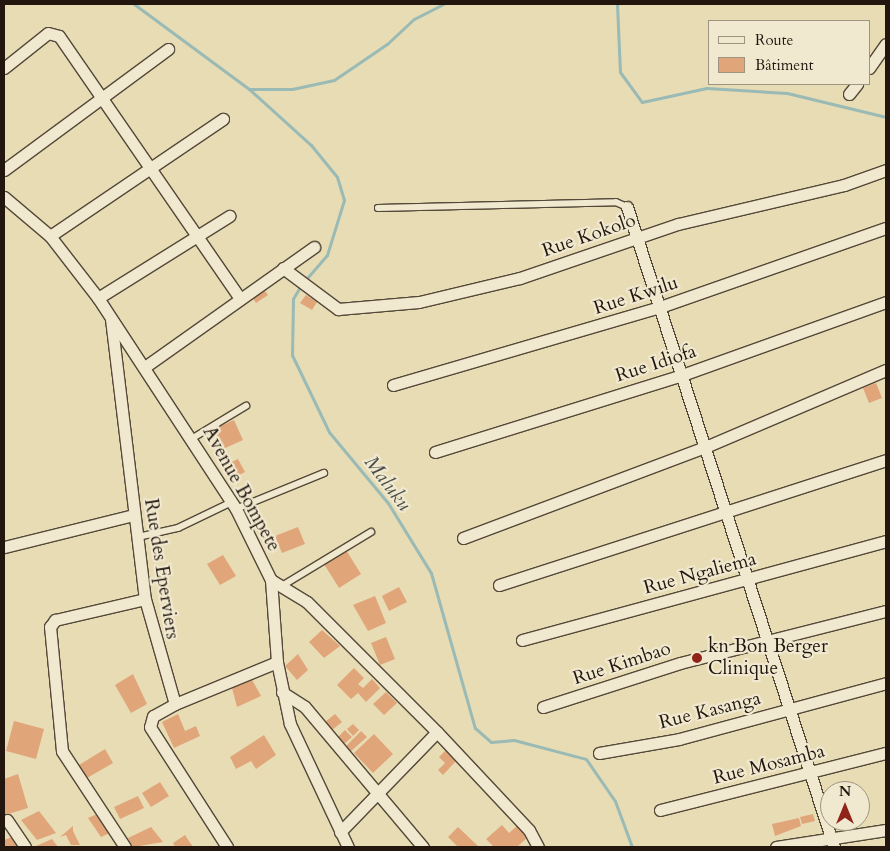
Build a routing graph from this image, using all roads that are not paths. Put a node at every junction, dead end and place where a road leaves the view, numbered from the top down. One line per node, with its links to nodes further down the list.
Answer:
1 (886, 44): 3 (street)
2 (168, 49): 7 (street)
3 (870, 67)
4 (4, 68): 7 (street)
5 (856, 85): 6 (street)
6 (849, 94)
7 (105, 99): 9 (street); 10 (street)
8 (223, 119): 9 (street)
9 (149, 166): 17 (street); 18 (street)
10 (4, 170)
11 (886, 170): 19 (street, Rue Kokolo)
12 (4, 197): 18 (street, Avenue Bompete)
13 (627, 207): 14 (lane); 19 (street)
14 (378, 208)
15 (229, 216): 17 (street)
16 (886, 228): 25 (street, Rue Kwilu)
17 (196, 235): 22 (street); 23 (street)
18 (50, 236): 22 (street, Avenue Bompete)
19 (638, 238): 21 (street, Rue Kokolo); 25 (street)
20 (314, 247): 21 (street)
21 (283, 268): 23 (street)
22 (98, 298): 26 (street, Avenue Bompete)
23 (240, 298): 27 (street)
24 (886, 302): 29 (street, Rue Idiofa)
25 (660, 307): 29 (street); 30 (street, Rue Kwilu)
26 (111, 319): 27 (street, Avenue Bompete); 39 (street, Rue des Eperviers)
27 (146, 366): 32 (street, Avenue Bompete)
28 (886, 370): 33 (street)
29 (682, 375): 33 (street); 34 (street, Rue Idiofa)
30 (393, 385)
31 (246, 406): 32 (lane)
32 (193, 438): 37 (street, Avenue Bompete)
33 (703, 448): 38 (street); 42 (street)
34 (435, 452)
35 (886, 460): 38 (street)
36 (324, 473): 37 (lane)
37 (234, 506): 41 (lane); 46 (street, Avenue Bompete)
38 (725, 512): 45 (street); 47 (street)
39 (134, 515): 41 (street, Rue des Eperviers); 44 (street)
40 (371, 532): 46 (lane)
41 (138, 537): 48 (street, Rue des Eperviers)
42 (463, 538)
43 (886, 542): 45 (street, Rue Ngaliema)
44 (4, 547)
45 (746, 580): 50 (street, Rue Ngaliema); 51 (street)
46 (277, 583): 52 (street, Avenue Bompete); 58 (street)
47 (499, 585)
48 (145, 599): 55 (street, Rue des Eperviers); 69 (street)
49 (886, 611): 51 (street, Rue Kimbao)
50 (522, 640)
51 (766, 643): 56 (street, Rue Kimbao); 57 (street)
52 (276, 662): 54 (street, Avenue Bompete); 55 (street)
53 (886, 683): 57 (street, Rue Kasanga)
54 (282, 692): 62 (street); 66 (street, Avenue Bompete)
55 (175, 704): 70 (street)
56 (543, 707)
57 (788, 709): 60 (street, Rue Kasanga); 61 (street)
58 (437, 732): 62 (street); 73 (street)
59 (886, 752): 61 (street, Rue Mosamba)
60 (600, 754)
61 (809, 773): 63 (street, Rue Mosamba); 67 (street)
62 (376, 793): 66 (street); 72 (street)
63 (660, 810)
64 (7, 820): 68 (street)
65 (886, 830): 67 (street)
66 (340, 832): 71 (street, Avenue Bompete)
67 (833, 843): 74 (street)
68 (26, 847)
69 (125, 847)
70 (227, 847)
71 (348, 847)
72 (423, 847)
73 (538, 847)
74 (776, 847)

